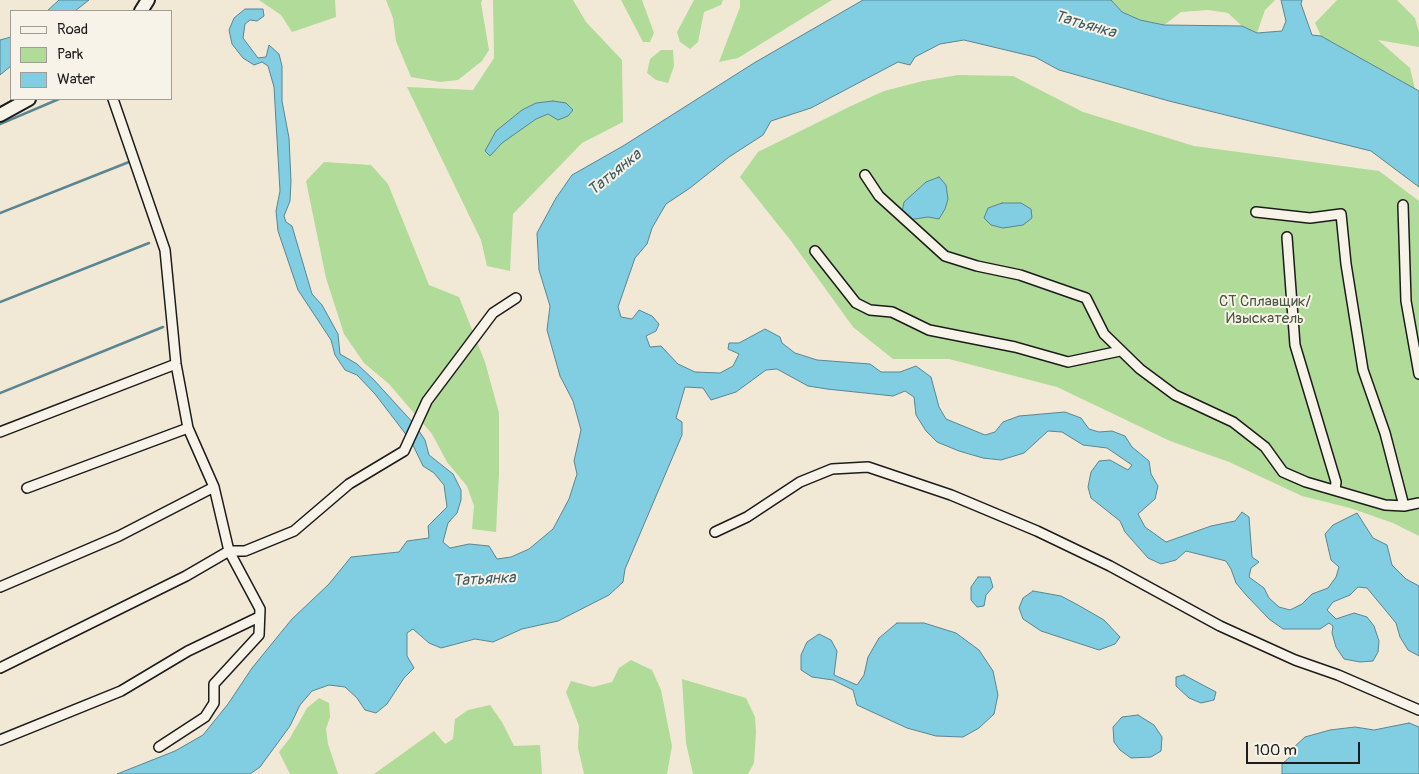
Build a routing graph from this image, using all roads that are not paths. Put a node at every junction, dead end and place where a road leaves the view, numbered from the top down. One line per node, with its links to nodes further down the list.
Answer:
1 (27, 100): 3 (street)
2 (113, 100): 11 (street)
3 (0, 115)
4 (865, 175): 10 (street)
5 (1403, 205): 12 (street)
6 (1256, 212): 19 (street)
7 (1286, 237): 17 (street)
8 (815, 251): 10 (street)
9 (516, 298): 21 (street)
10 (1120, 351): 17 (street)
11 (176, 364): 13 (street); 14 (street)
12 (1419, 374)
13 (188, 428): 15 (street); 16 (street)
14 (0, 432)
15 (214, 487): 21 (street); 22 (street)
16 (27, 488)
17 (1335, 490): 19 (street)
18 (1419, 503): 19 (street)
19 (1404, 506)
20 (715, 532): 25 (street)
21 (229, 550): 23 (street); 24 (street)
22 (0, 587)
23 (259, 617): 26 (street); 27 (street)
24 (0, 668)
25 (1419, 710)
26 (0, 740)
27 (160, 747)

